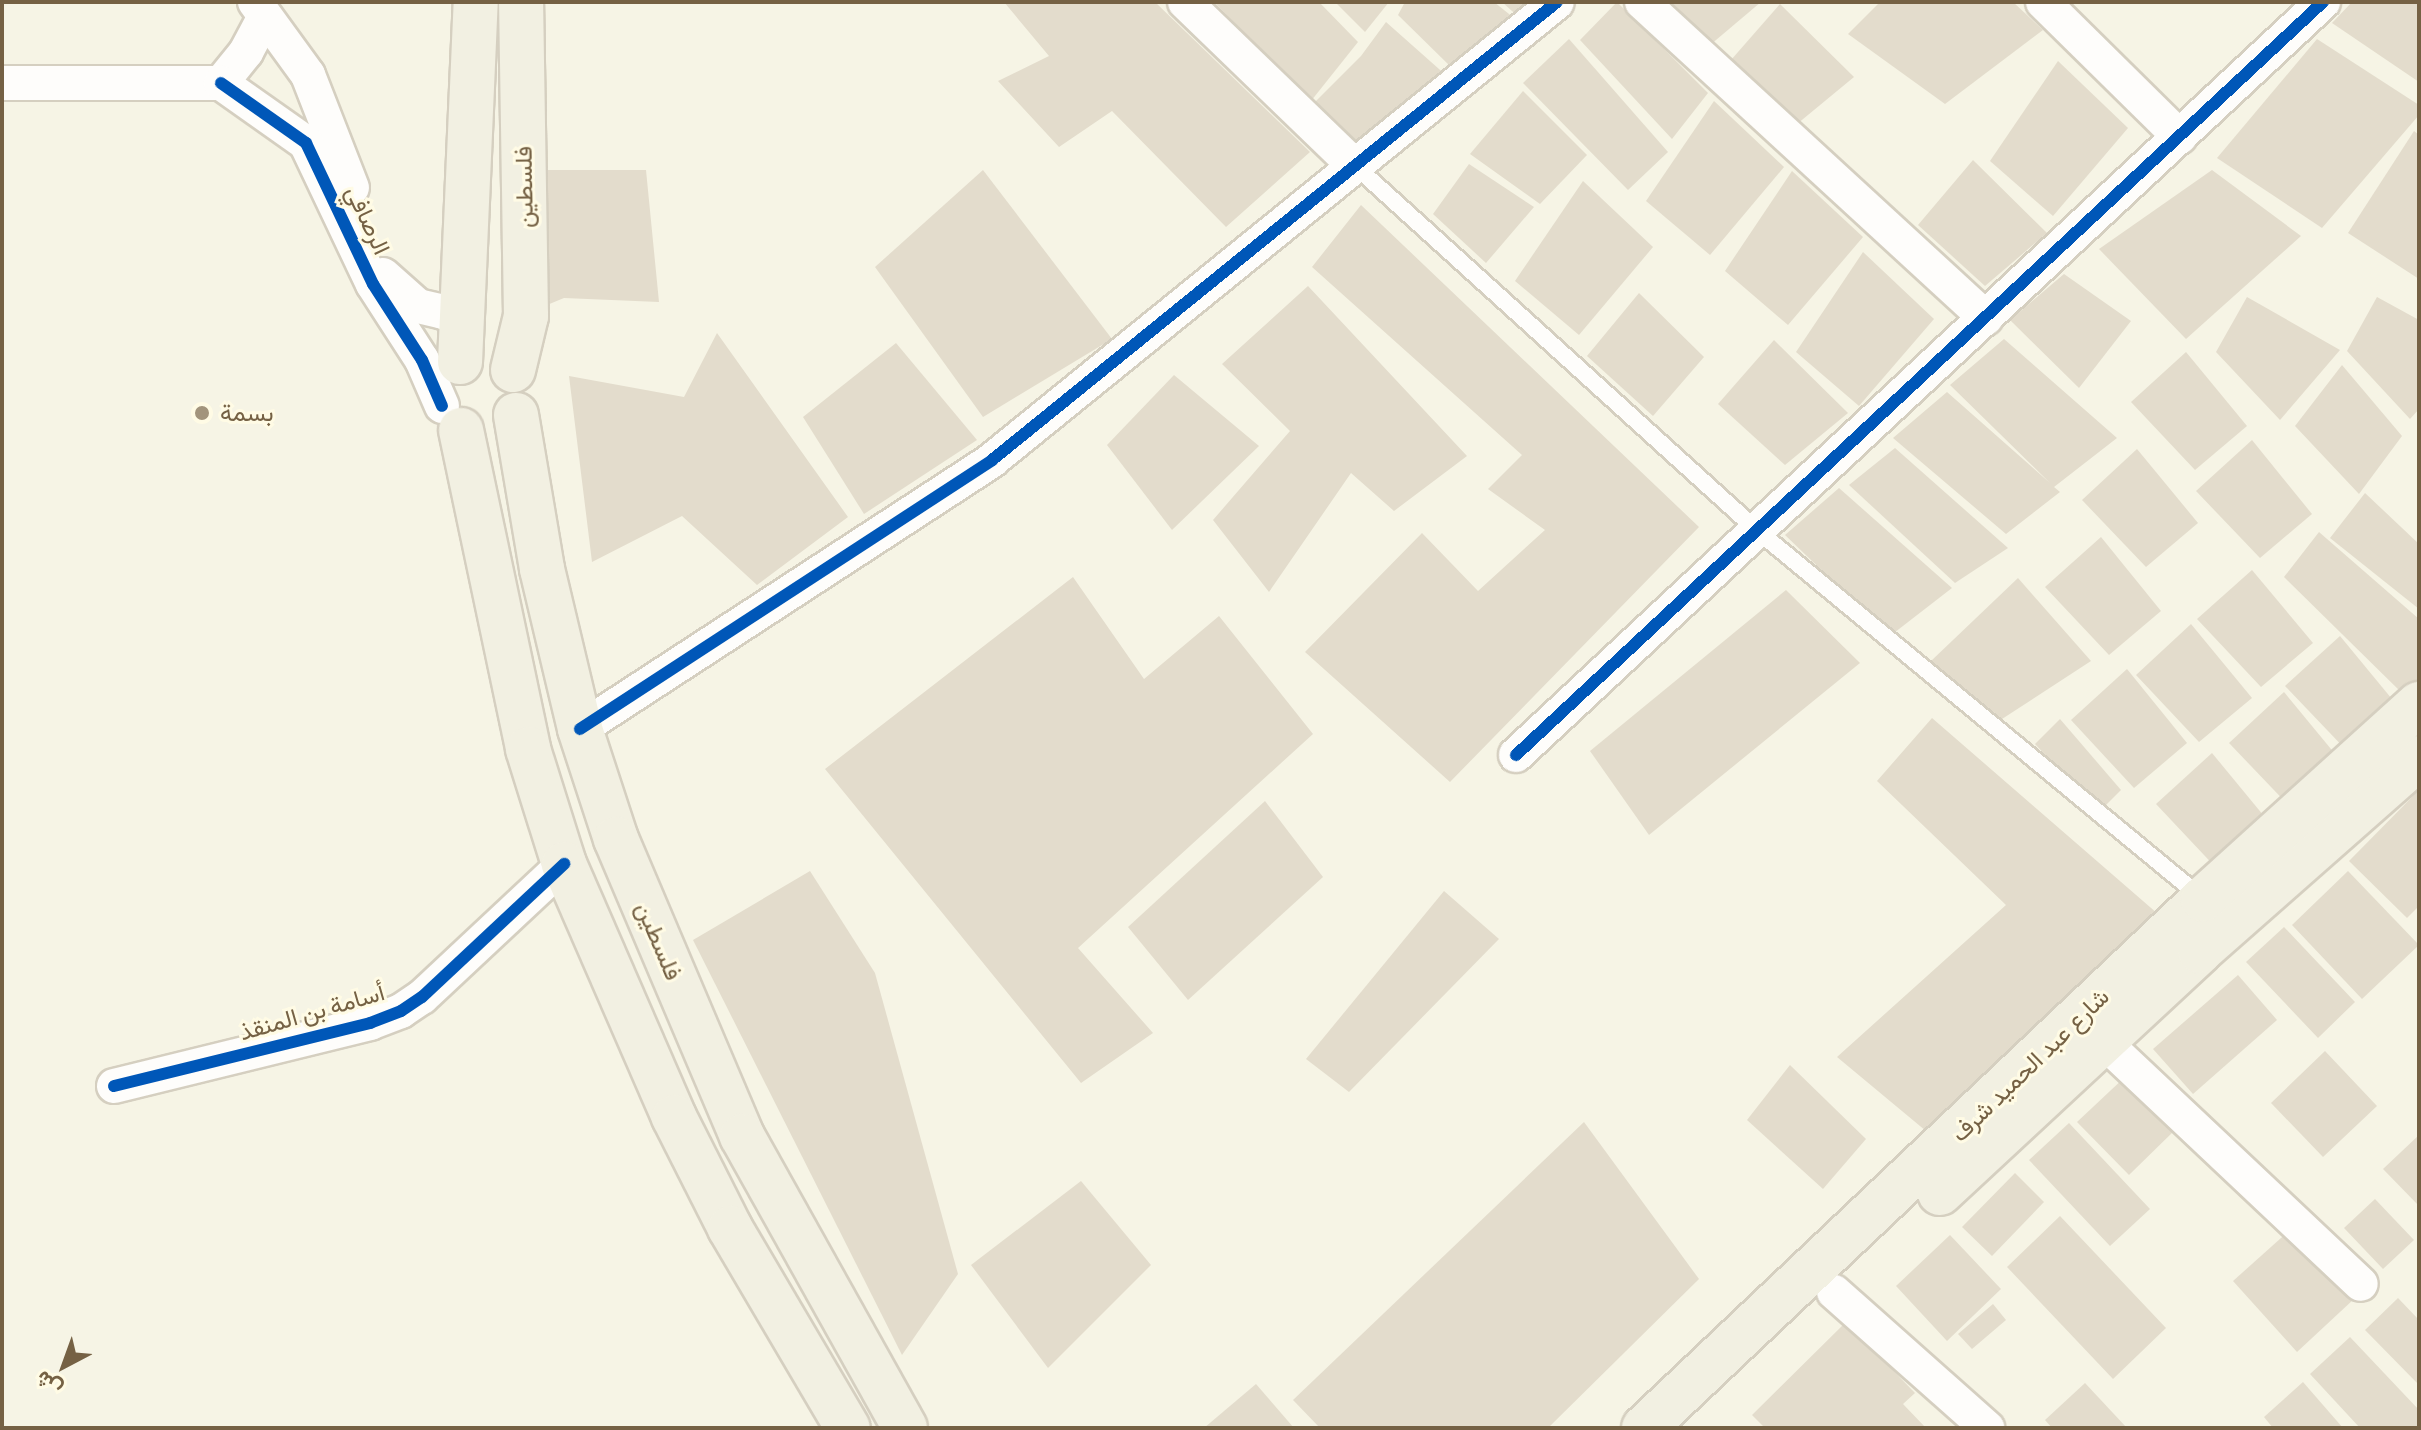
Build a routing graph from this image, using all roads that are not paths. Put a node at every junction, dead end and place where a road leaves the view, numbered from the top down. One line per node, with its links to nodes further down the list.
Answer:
1 (476, 2): 13 (main road)
2 (521, 2): 16 (main road, فلسطين)
3 (1185, 2): 12 (street)
4 (1557, 2): 12 (street)
5 (1642, 2): 14 (street)
6 (2043, 2): 11 (street)
7 (2323, 2): 11 (street)
8 (260, 10): 10 (street); 13 (street, الرصافي)
9 (2, 83): 10 (street)
10 (221, 83): 18 (street, الرصافي)
11 (2180, 137): 14 (street)
12 (1352, 163): 19 (lane); 21 (street)
13 (466, 307): 15 (main road)
14 (1986, 318): 19 (street)
15 (460, 362): 16 (main road); 18 (main road)
16 (513, 370): 17 (main road)
17 (516, 415): 18 (main road); 21 (main road, فلسطين)
18 (452, 418): 24 (main road)
19 (1759, 532): 22 (street); 25 (lane)
20 (2419, 704): 25 (main road, شارع عبد الحميد شرف)
21 (580, 729): 31 (main road, فلسطين)
22 (1516, 755)
23 (2419, 758): 26 (main road, شارع عبد الحميد شرف)
24 (564, 864): 27 (street, أسامة بن المنقذ); 30 (main road)
25 (2203, 899): 32 (main road, شارع عبد الحميد شرف)
26 (2103, 1041): 28 (street); 29 (main road, شارع عبد الحميد شرف)
27 (114, 1086)
28 (2361, 1284)
29 (1834, 1292): 33 (main road, شارع عبد الحميد شرف); 34 (street)
30 (848, 1428)
31 (905, 1428)
32 (1644, 1428)
33 (1686, 1428)
34 (1987, 1428)

